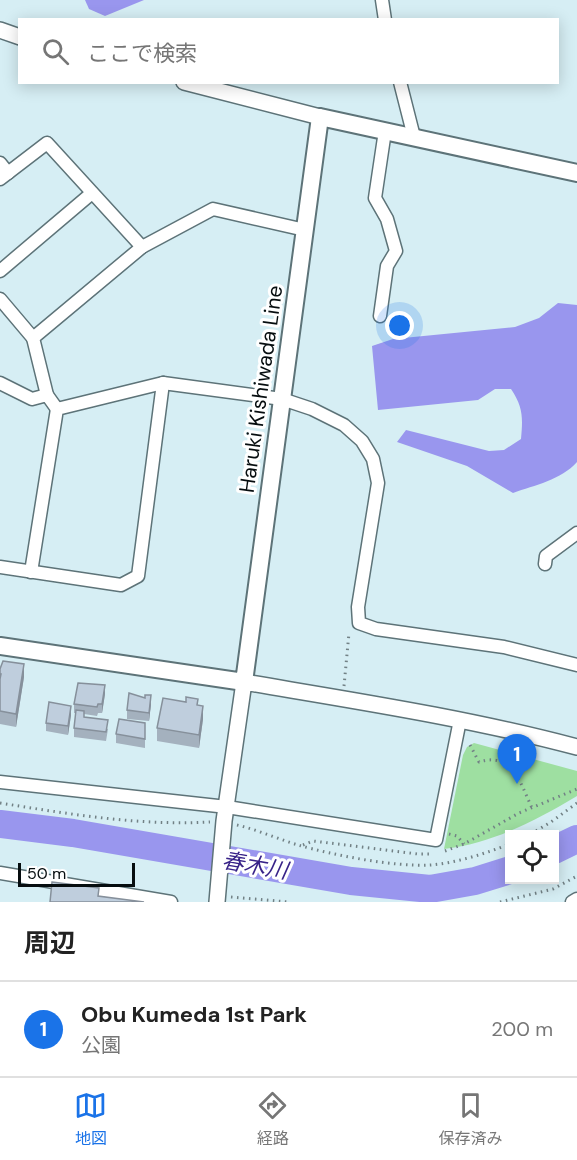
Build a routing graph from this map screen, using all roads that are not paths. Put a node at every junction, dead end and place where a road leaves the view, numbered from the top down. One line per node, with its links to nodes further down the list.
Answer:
1 (382, 0): 2 (street)
2 (385, 18)
3 (0, 30): 4 (street)
4 (18, 36)
5 (192, 84): 7 (street)
6 (401, 84): 9 (street)
7 (320, 117): 8 (main road); 13 (main road, Haruki Kishiwada Line)
8 (385, 131): 9 (main road); 17 (street)
9 (414, 137): 11 (main road)
10 (3, 172): 12 (street)
11 (577, 173)
12 (92, 193): 14 (street); 15 (street)
13 (305, 230): 14 (street); 22 (main road, Haruki Kishiwada Line)
14 (142, 247): 18 (street)
15 (0, 272)
16 (0, 299): 18 (street)
17 (380, 316)
18 (33, 338): 21 (street)
19 (0, 383): 21 (street)
20 (164, 383): 22 (street); 23 (street); 27 (street)
21 (47, 394): 23 (street)
22 (282, 399): 29 (street); 30 (main road, Haruki Kishiwada Line)
23 (57, 409): 27 (street)
24 (577, 533): 25 (street)
25 (545, 564)
26 (0, 567): 27 (street)
27 (31, 572)
28 (0, 646): 30 (main road)
29 (577, 664)
30 (244, 682): 31 (street); 34 (street)
31 (460, 720): 32 (street); 34 (street)
32 (577, 747)
33 (0, 783): 34 (street)
34 (226, 814): 36 (street)
35 (0, 873): 38 (street)
36 (217, 899)
37 (577, 899): 39 (street)
38 (171, 902)
39 (572, 902)

